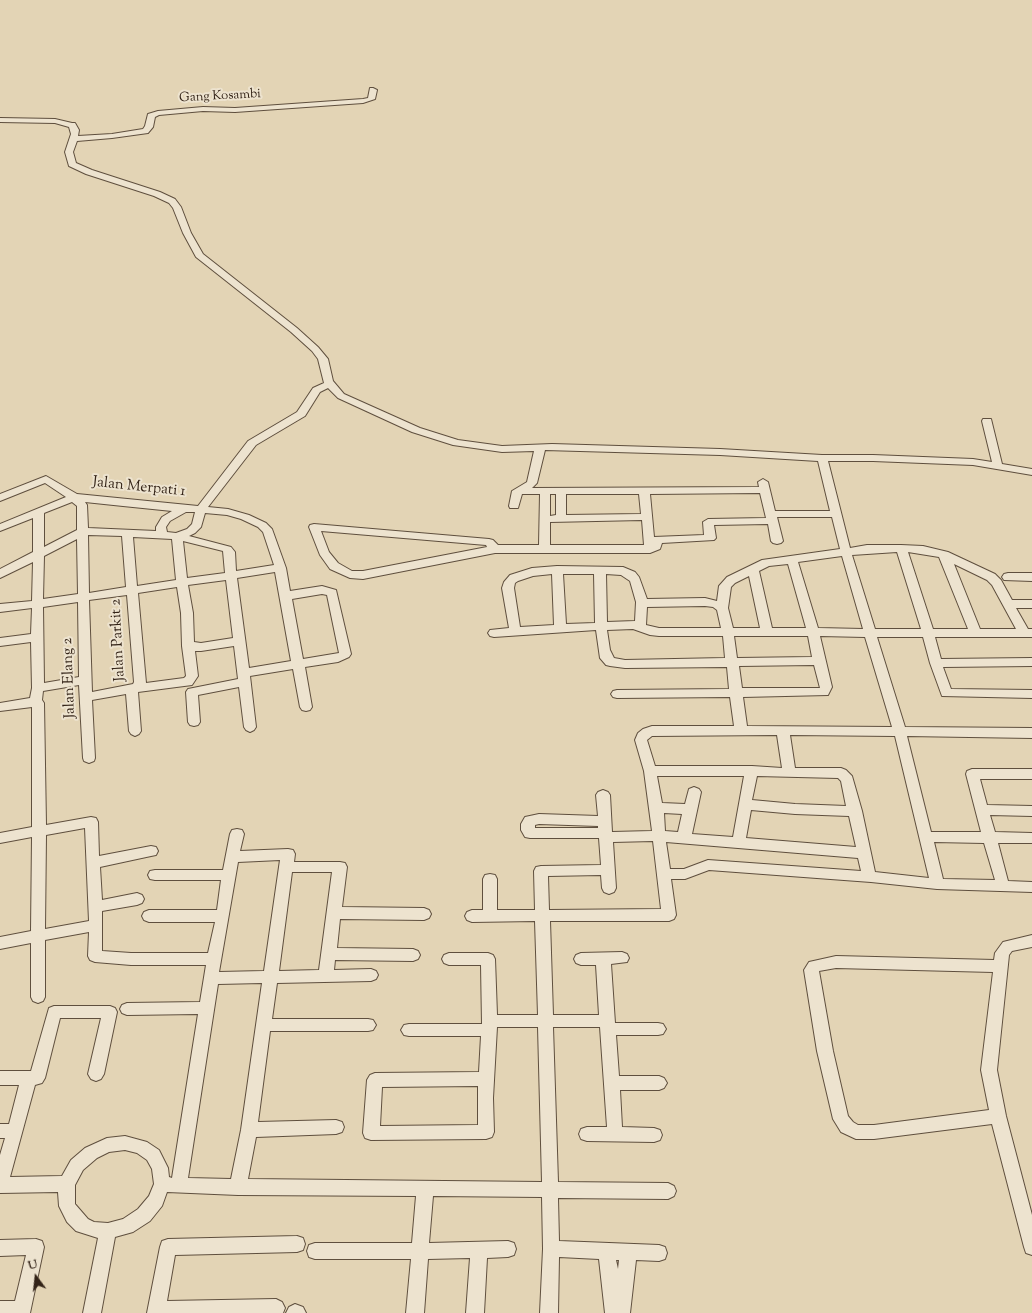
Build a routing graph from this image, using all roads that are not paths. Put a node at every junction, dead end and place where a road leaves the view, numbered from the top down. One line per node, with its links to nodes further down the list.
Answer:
1 (373, 90): 3 (street, Gang Kosambi)
2 (195, 117): 3 (street)
3 (150, 119): 5 (street, Gang Kosambi)
4 (0, 120): 5 (street)
5 (73, 139): 6 (street)
6 (330, 384): 8 (street); 20 (street)
7 (987, 421): 10 (street)
8 (540, 448): 9 (street); 18 (street)
9 (822, 458): 10 (street); 22 (street)
10 (998, 466): 11 (street)
11 (1032, 472)
12 (545, 490): 13 (street); 15 (street); 25 (street)
13 (561, 490): 14 (street); 26 (street)
14 (644, 490): 23 (street); 24 (street)
15 (526, 491)
16 (74, 497): 17 (street); 19 (street, Jalan Merpati 1); 21 (street); 28 (street, Jalan Elang 2)
17 (0, 498)
18 (514, 506)
19 (184, 508): 20 (street, Jalan Merpati 1); 30 (street)
20 (201, 509): 31 (street); 43 (street, Jalan Merpati 1)
21 (39, 511): 27 (street); 39 (street)
22 (836, 514): 24 (street); 38 (street)
23 (647, 517): 26 (street); 37 (street)
24 (772, 518): 33 (street); 37 (street)
25 (545, 519): 26 (street); 36 (street)
26 (561, 519)
27 (0, 528)
28 (83, 531): 29 (street); 39 (street); 53 (street, Jalan Elang 2)
29 (127, 533): 30 (street); 52 (street, Jalan Parkit 2)
30 (162, 535): 31 (street)
31 (178, 536): 48 (street); 51 (street)
32 (470, 541): 35 (street); 40 (street); 40 (street)
33 (777, 541)
34 (900, 548): 38 (street); 41 (street); 68 (street)
35 (495, 549): 36 (street); 40 (street)
36 (544, 549): 37 (street)
37 (650, 549)
38 (846, 552): 42 (street); 67 (street)
39 (38, 554): 47 (street); 56 (street)
40 (468, 554)
41 (944, 554): 57 (street); 69 (street)
42 (792, 559): 44 (street); 66 (street)
43 (280, 568): 48 (street); 54 (street, Jalan Merpati 1)
44 (753, 569): 60 (street); 71 (street)
45 (557, 570): 46 (street); 63 (street); 64 (street)
46 (600, 570): 55 (street); 61 (street)
47 (0, 574)
48 (230, 575): 51 (street); 74 (street)
49 (1008, 577): 50 (street)
50 (1032, 577)
51 (182, 582): 52 (street); 76 (street)
52 (132, 590): 53 (street); 85 (street, Jalan Parkit 2)
53 (83, 596): 56 (street); 83 (street, Jalan Elang 2)
54 (285, 596): 80 (street, Jalan Merpati 1); 80 (street)
55 (642, 602): 60 (street); 62 (street)
56 (38, 604): 59 (street); 73 (street)
57 (1009, 604): 58 (street); 72 (street)
58 (1032, 604)
59 (0, 608)
60 (722, 608): 65 (street)
61 (601, 626): 62 (street); 63 (street); 77 (street)
62 (640, 626): 65 (street)
63 (560, 628): 64 (street)
64 (515, 631): 70 (street)
65 (728, 632): 71 (street); 77 (street)
66 (814, 632): 67 (street); 71 (street); 78 (street)
67 (871, 632): 68 (street); 98 (street)
68 (928, 632): 69 (street); 79 (street)
69 (975, 632): 72 (street)
70 (494, 633)
71 (767, 633)
72 (1028, 633)
73 (37, 637): 75 (street); 84 (street)
74 (239, 641): 76 (street); 82 (street)
75 (0, 642)
76 (188, 646): 85 (street)
77 (731, 661): 78 (street); 86 (street)
78 (819, 661): 86 (street)
79 (936, 663): 81 (street); 88 (street)
80 (297, 664): 82 (street); 92 (street, Jalan Merpati 1)
81 (1031, 665)
82 (244, 678): 93 (street); 94 (street)
83 (85, 680): 84 (street); 89 (street, Jalan Elang 2)
84 (38, 688): 90 (street)
85 (135, 689): 89 (street); 96 (street, Jalan Parkit 2)
86 (737, 693): 87 (street); 95 (street)
87 (617, 694)
88 (1032, 694)
89 (86, 697): 100 (street, Jalan Elang 2)
90 (35, 702): 91 (street); 114 (street)
91 (0, 707)
92 (306, 707)
93 (194, 722)
94 (250, 727)
95 (741, 730): 97 (street); 102 (street)
96 (135, 731)
97 (783, 731): 98 (street); 103 (street)
98 (900, 732): 99 (street); 117 (street)
99 (1032, 733)
100 (89, 758)
101 (752, 770): 102 (street); 103 (street); 107 (street)
102 (650, 771): 108 (street)
103 (789, 773): 111 (street)
104 (1032, 774): 110 (street)
105 (694, 792): 109 (street)
106 (603, 795): 113 (street)
107 (745, 804): 111 (street); 122 (street)
108 (657, 808): 109 (street); 116 (street)
109 (690, 809): 119 (street)
110 (982, 810): 112 (street); 120 (street)
111 (855, 811): 124 (street)
112 (1032, 811)
113 (605, 830): 116 (street); 128 (street)
114 (39, 831): 118 (street); 126 (street); 148 (street)
115 (237, 834): 125 (street)
116 (659, 836): 119 (street); 129 (street)
117 (927, 837): 120 (street); 134 (street)
118 (0, 838)
119 (684, 838): 122 (street)
120 (990, 838): 121 (street); 135 (street)
121 (1032, 838)
122 (739, 842): 124 (street)
123 (151, 851): 126 (street)
124 (864, 853): 132 (street)
125 (232, 857): 127 (street); 130 (street)
126 (93, 863): 139 (street)
127 (286, 867): 140 (street); 160 (street)
128 (608, 870): 137 (street); 142 (street)
129 (663, 874): 132 (street); 142 (street)
130 (229, 875): 131 (street); 144 (street)
131 (155, 876)
132 (871, 876): 134 (street)
133 (490, 880): 146 (street)
134 (937, 884): 135 (street)
135 (1003, 886): 136 (street)
136 (1032, 887)
137 (609, 888)
138 (137, 899): 139 (street)
139 (95, 907): 147 (street)
140 (334, 913): 141 (street); 151 (street)
141 (424, 914)
142 (543, 915): 146 (street); 166 (street)
143 (149, 916): 144 (street)
144 (223, 916): 155 (street)
145 (472, 916): 146 (street)
146 (490, 916)
147 (96, 925): 148 (street); 155 (street)
148 (38, 936): 150 (street); 163 (street)
149 (1032, 941): 158 (street)
150 (0, 943)
151 (329, 954): 152 (street); 161 (street)
152 (412, 955)
153 (603, 958): 154 (street); 157 (street); 169 (street)
154 (622, 958)
155 (214, 959): 162 (street)
156 (449, 959): 170 (street)
157 (581, 959)
158 (1001, 966): 179 (street); 179 (street)
159 (371, 975): 161 (street)
160 (271, 976): 161 (street); 162 (street); 167 (street)
161 (326, 976)
162 (212, 978): 164 (street)
163 (38, 997)
164 (207, 1008): 165 (street); 189 (street)
165 (127, 1009)
166 (546, 1021): 169 (street); 170 (street); 192 (street)
167 (263, 1025): 168 (street); 181 (street)
168 (368, 1025)
169 (608, 1025): 171 (street); 177 (street)
170 (489, 1026): 172 (street); 176 (street)
171 (658, 1029)
172 (409, 1030)
173 (96, 1074): 175 (street)
174 (0, 1078): 175 (street)
175 (29, 1078): 182 (street)
176 (486, 1079): 176 (street)
177 (612, 1083): 178 (street); 184 (street)
178 (659, 1083)
179 (998, 1116): 196 (street)
180 (336, 1127): 181 (street)
181 (249, 1130): 190 (street)
182 (8, 1131): 188 (street)
183 (587, 1134): 184 (street)
184 (615, 1134): 185 (street)
185 (654, 1135)
186 (67, 1184): 187 (street); 188 (street); 194 (street)
187 (162, 1184): 189 (street); 194 (street)
188 (0, 1185)
189 (179, 1186): 190 (street)
190 (238, 1187): 191 (street)
191 (425, 1189): 192 (street); 202 (street)
192 (550, 1189): 193 (street); 200 (street)
193 (668, 1191)
194 (108, 1231): 210 (street)
195 (297, 1244): 209 (street)
196 (1032, 1247)
197 (0, 1248): 208 (street)
198 (508, 1248): 199 (street)
199 (479, 1249): 202 (street); 212 (street)
200 (551, 1249): 203 (street); 213 (street)
201 (315, 1251): 202 (street)
202 (420, 1251): 211 (street)
203 (608, 1251): 204 (street); 214 (street)
204 (628, 1252): 205 (street); 215 (street)
205 (659, 1253)
206 (276, 1308): 209 (street)
207 (0, 1310): 208 (street)
208 (22, 1311)
209 (156, 1311)
210 (92, 1313)
211 (415, 1313)
212 (475, 1313)
213 (549, 1313)
214 (614, 1313)
215 (620, 1313)

